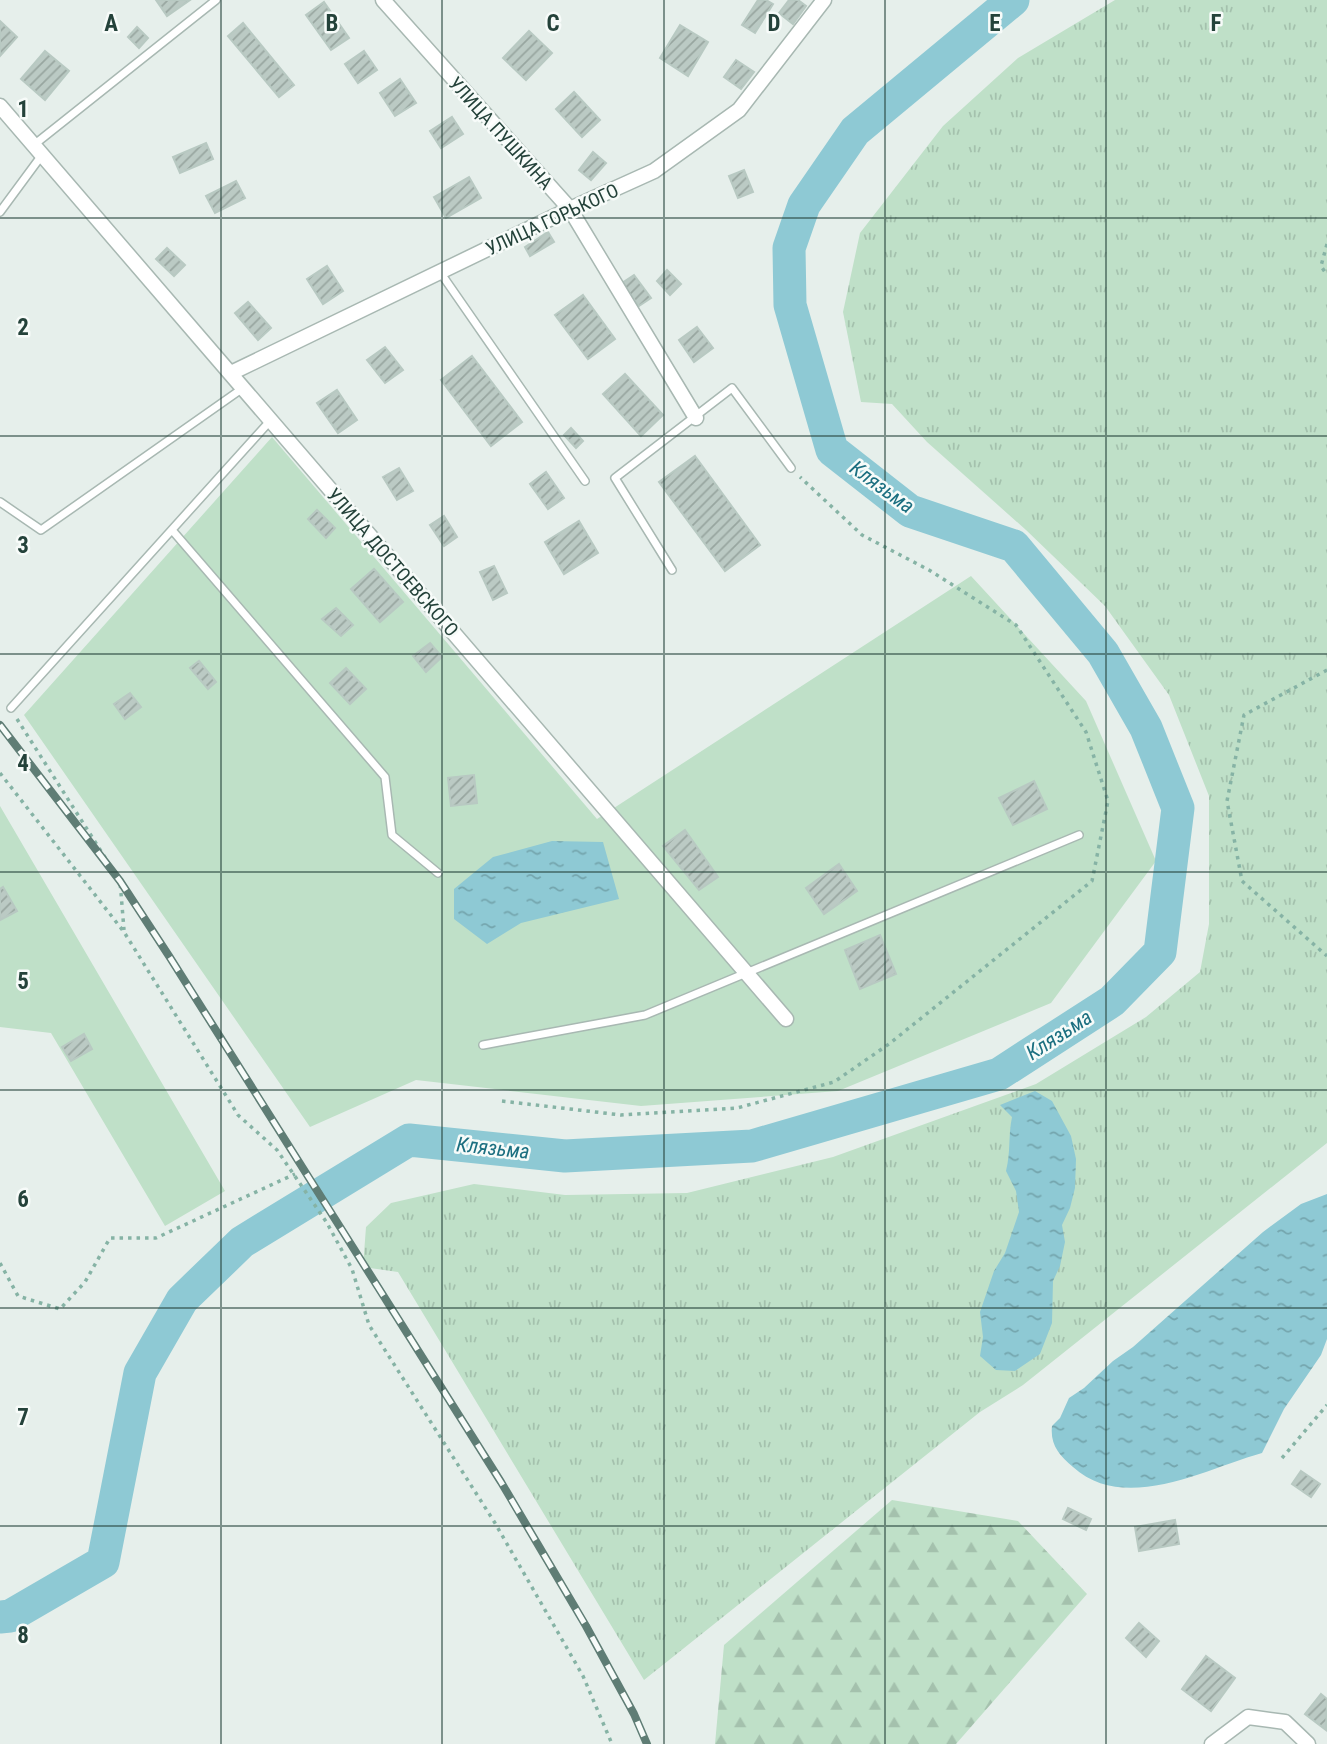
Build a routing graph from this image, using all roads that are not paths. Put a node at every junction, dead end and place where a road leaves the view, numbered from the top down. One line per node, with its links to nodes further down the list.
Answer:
1 (216, 0): 5 (lane)
2 (383, 0): 6 (street, УЛИЦА ПУШКИНА)
3 (824, 0): 6 (street, УЛИЦА ГОРЬКОГО)
4 (0, 106): 5 (street, УЛИЦА ДОСТОЕВСКОГО)
5 (39, 149): 7 (lane); 9 (street, УЛИЦА ДОСТОЕВСКОГО)
6 (570, 209): 8 (street, УЛИЦА ГОРЬКОГО); 11 (street, УЛИЦА ПУШКИНА)
7 (0, 212)
8 (440, 272): 9 (street, УЛИЦА ГОРЬКОГО); 14 (lane)
9 (231, 373): 10 (street, УЛИЦА ДОСТОЕВСКОГО)
10 (243, 388): 12 (street, УЛИЦА ДОСТОЕВСКОГО); 15 (lane)
11 (696, 418): 13 (lane); 17 (lane)
12 (271, 420): 16 (lane); 21 (street, УЛИЦА ДОСТОЕВСКОГО)
13 (791, 468)
14 (585, 481)
15 (0, 502)
16 (172, 530): 18 (lane); 20 (lane)
17 (672, 570)
18 (11, 708)
19 (1079, 835): 21 (lane)
20 (438, 873)
21 (748, 974): 22 (street, УЛИЦА ДОСТОЕВСКОГО); 23 (lane)
22 (786, 1019)
23 (483, 1045)
24 (1212, 1744): 25 (street)
25 (1308, 1744)

